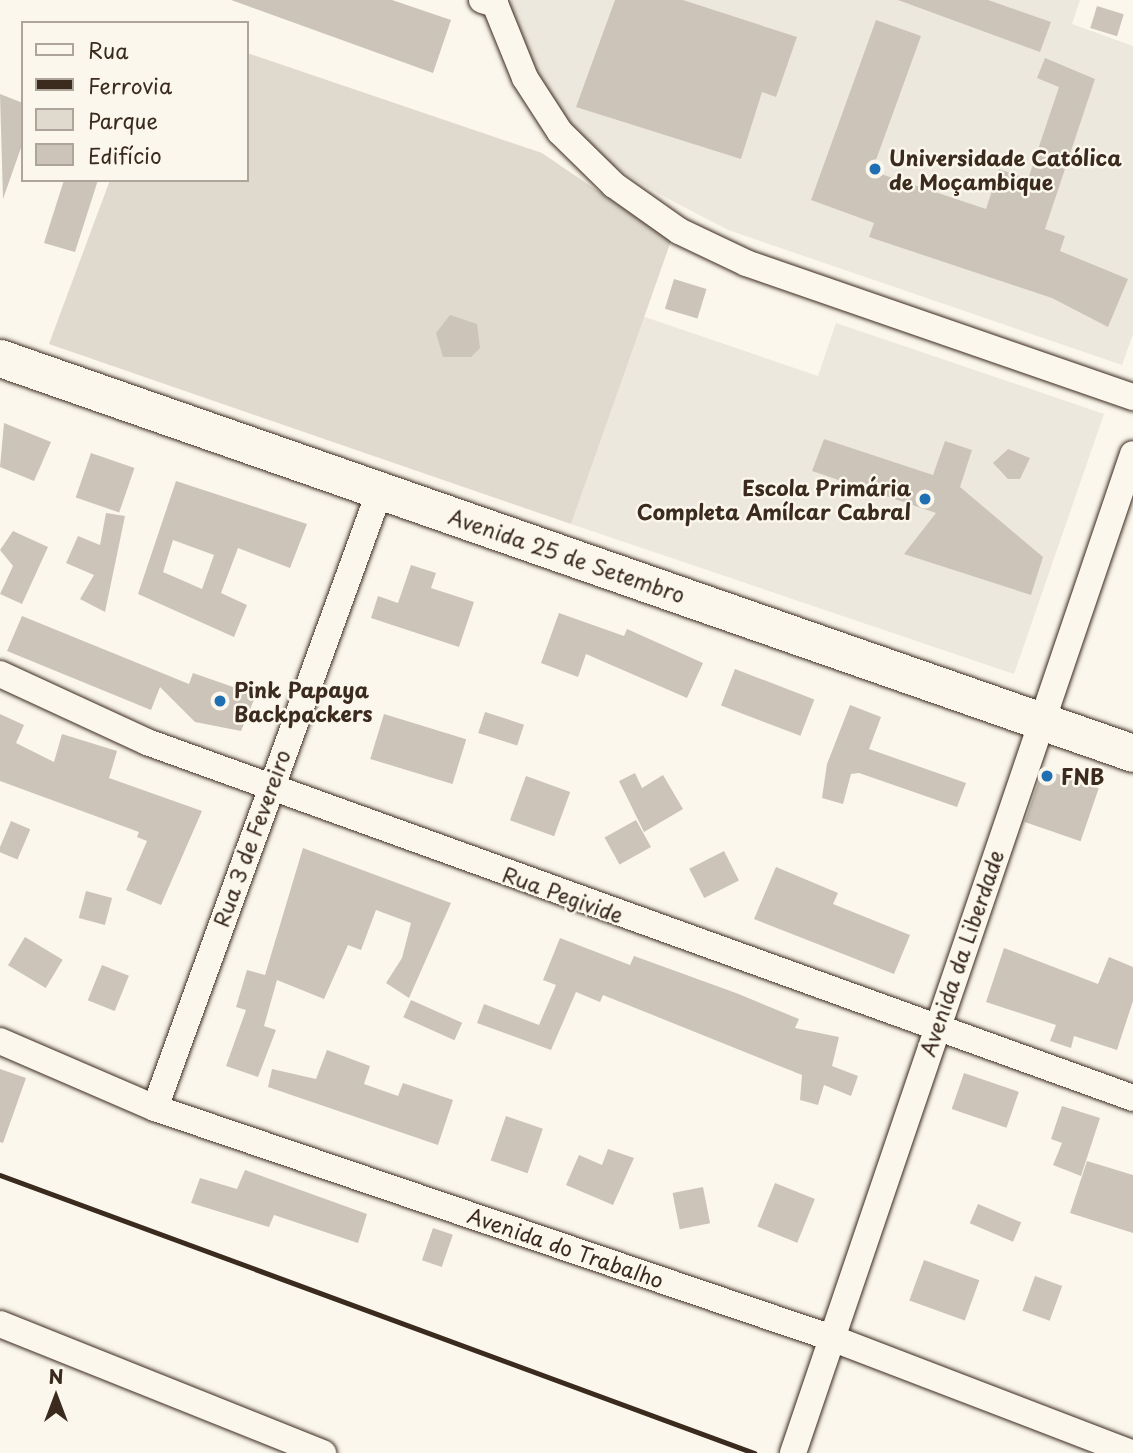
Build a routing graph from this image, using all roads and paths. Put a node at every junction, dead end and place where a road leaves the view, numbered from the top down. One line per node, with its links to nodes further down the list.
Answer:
1 (482, 0): 3 (street)
2 (0, 358): 5 (street, Avenida 25 de Setembro)
3 (1133, 397)
4 (1133, 454): 7 (street, Avenida da Liberdade)
5 (380, 490): 7 (street, Avenida 25 de Setembro); 9 (street, Rua 3 de Fevereiro)
6 (0, 674): 9 (street, Rua Pegivide)
7 (1041, 721): 8 (street, Avenida 25 de Setembro); 10 (street, Avenida da Liberdade)
8 (1133, 753)
9 (268, 787): 10 (street, Rua Pegivide); 13 (street, Rua 3 de Fevereiro)
10 (934, 1030): 12 (street, Rua Pegivide); 15 (street, Avenida da Liberdade)
11 (0, 1041): 13 (street, Avenida do Trabalho)
12 (1133, 1098)
13 (155, 1108): 15 (street, Avenida do Trabalho)
14 (0, 1324): 16 (street)
15 (830, 1337): 17 (street, Avenida da Liberdade); 18 (street, Avenida do Trabalho)
16 (323, 1453)
17 (793, 1453)
18 (1132, 1453)

